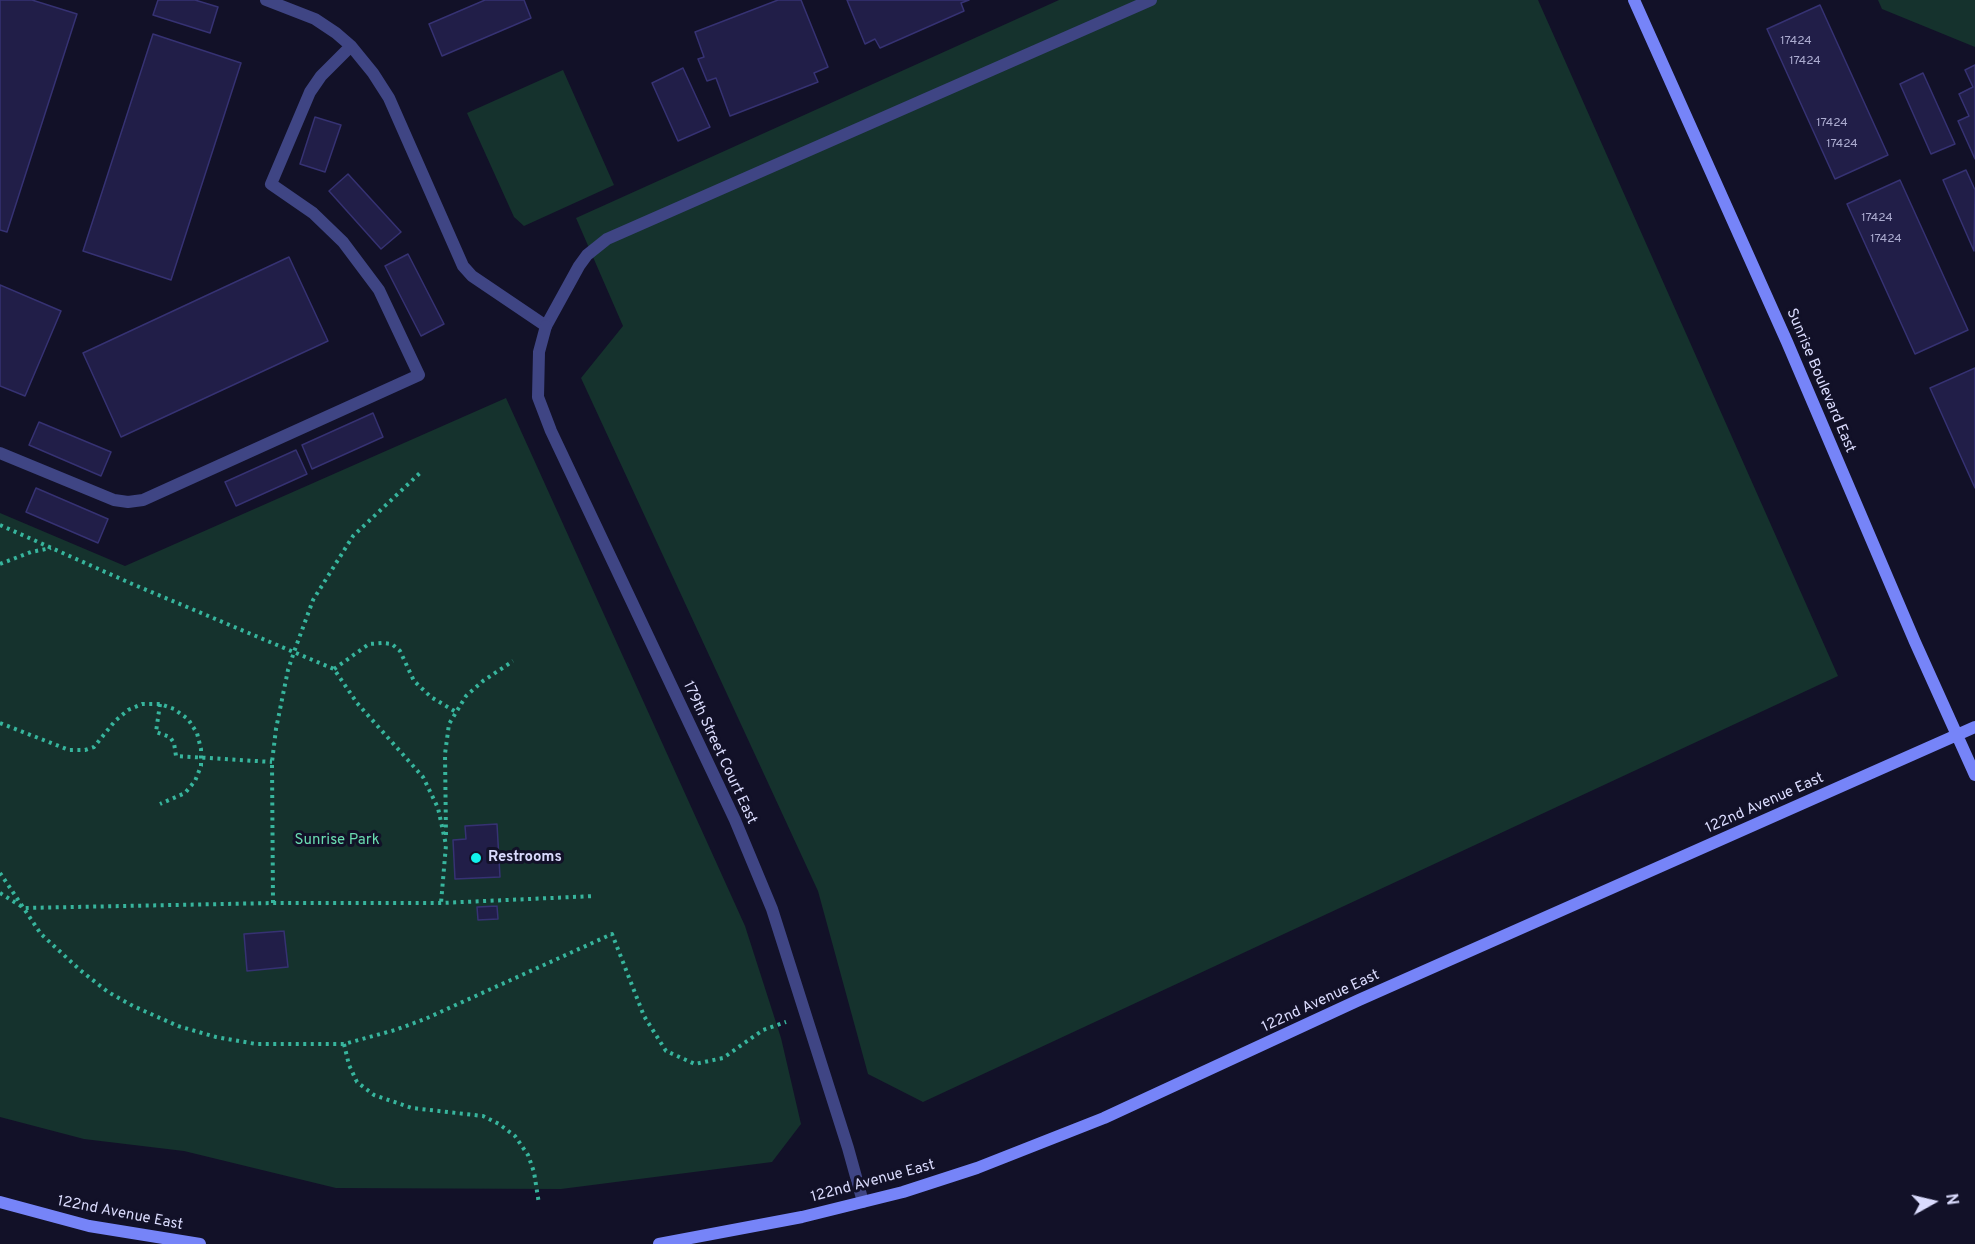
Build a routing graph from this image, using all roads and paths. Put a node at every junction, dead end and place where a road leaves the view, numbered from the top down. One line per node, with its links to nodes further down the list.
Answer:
1 (266, 0): 4 (street)
2 (1151, 0): 5 (street, 179th Street Court East)
3 (1634, 0): 18 (street, Sunrise Boulevard East)
4 (351, 46): 5 (street); 6 (street)
5 (546, 326): 33 (street, 179th Street Court East)
6 (0, 453)
7 (421, 471): 11 (path)
8 (0, 525): 9 (path)
9 (52, 548): 10 (path); 11 (path)
10 (0, 564)
11 (294, 652): 13 (path); 20 (path)
12 (513, 661): 15 (path)
13 (334, 669): 15 (path); 23 (path)
14 (160, 704): 16 (path); 19 (path); 19 (path)
15 (456, 712): 23 (path)
16 (0, 723)
17 (1975, 727): 18 (street, 122nd Avenue East)
18 (1956, 736): 21 (street, Sunrise Boulevard East); 33 (street, 122nd Avenue East)
19 (201, 758): 20 (path); 22 (path)
20 (272, 762): 27 (path)
21 (1975, 775)
22 (160, 804)
23 (446, 845): 28 (path)
24 (0, 873): 29 (path)
25 (0, 893): 29 (path)
26 (596, 896): 28 (path)
27 (273, 903): 28 (path); 29 (path)
28 (441, 903)
29 (24, 908): 31 (path)
30 (788, 1021): 31 (path)
31 (344, 1044): 34 (path)
32 (0, 1202): 35 (street, 122nd Avenue East)
33 (863, 1202): 36 (street, 122nd Avenue East)
34 (539, 1204)
35 (200, 1244)
36 (659, 1244)

